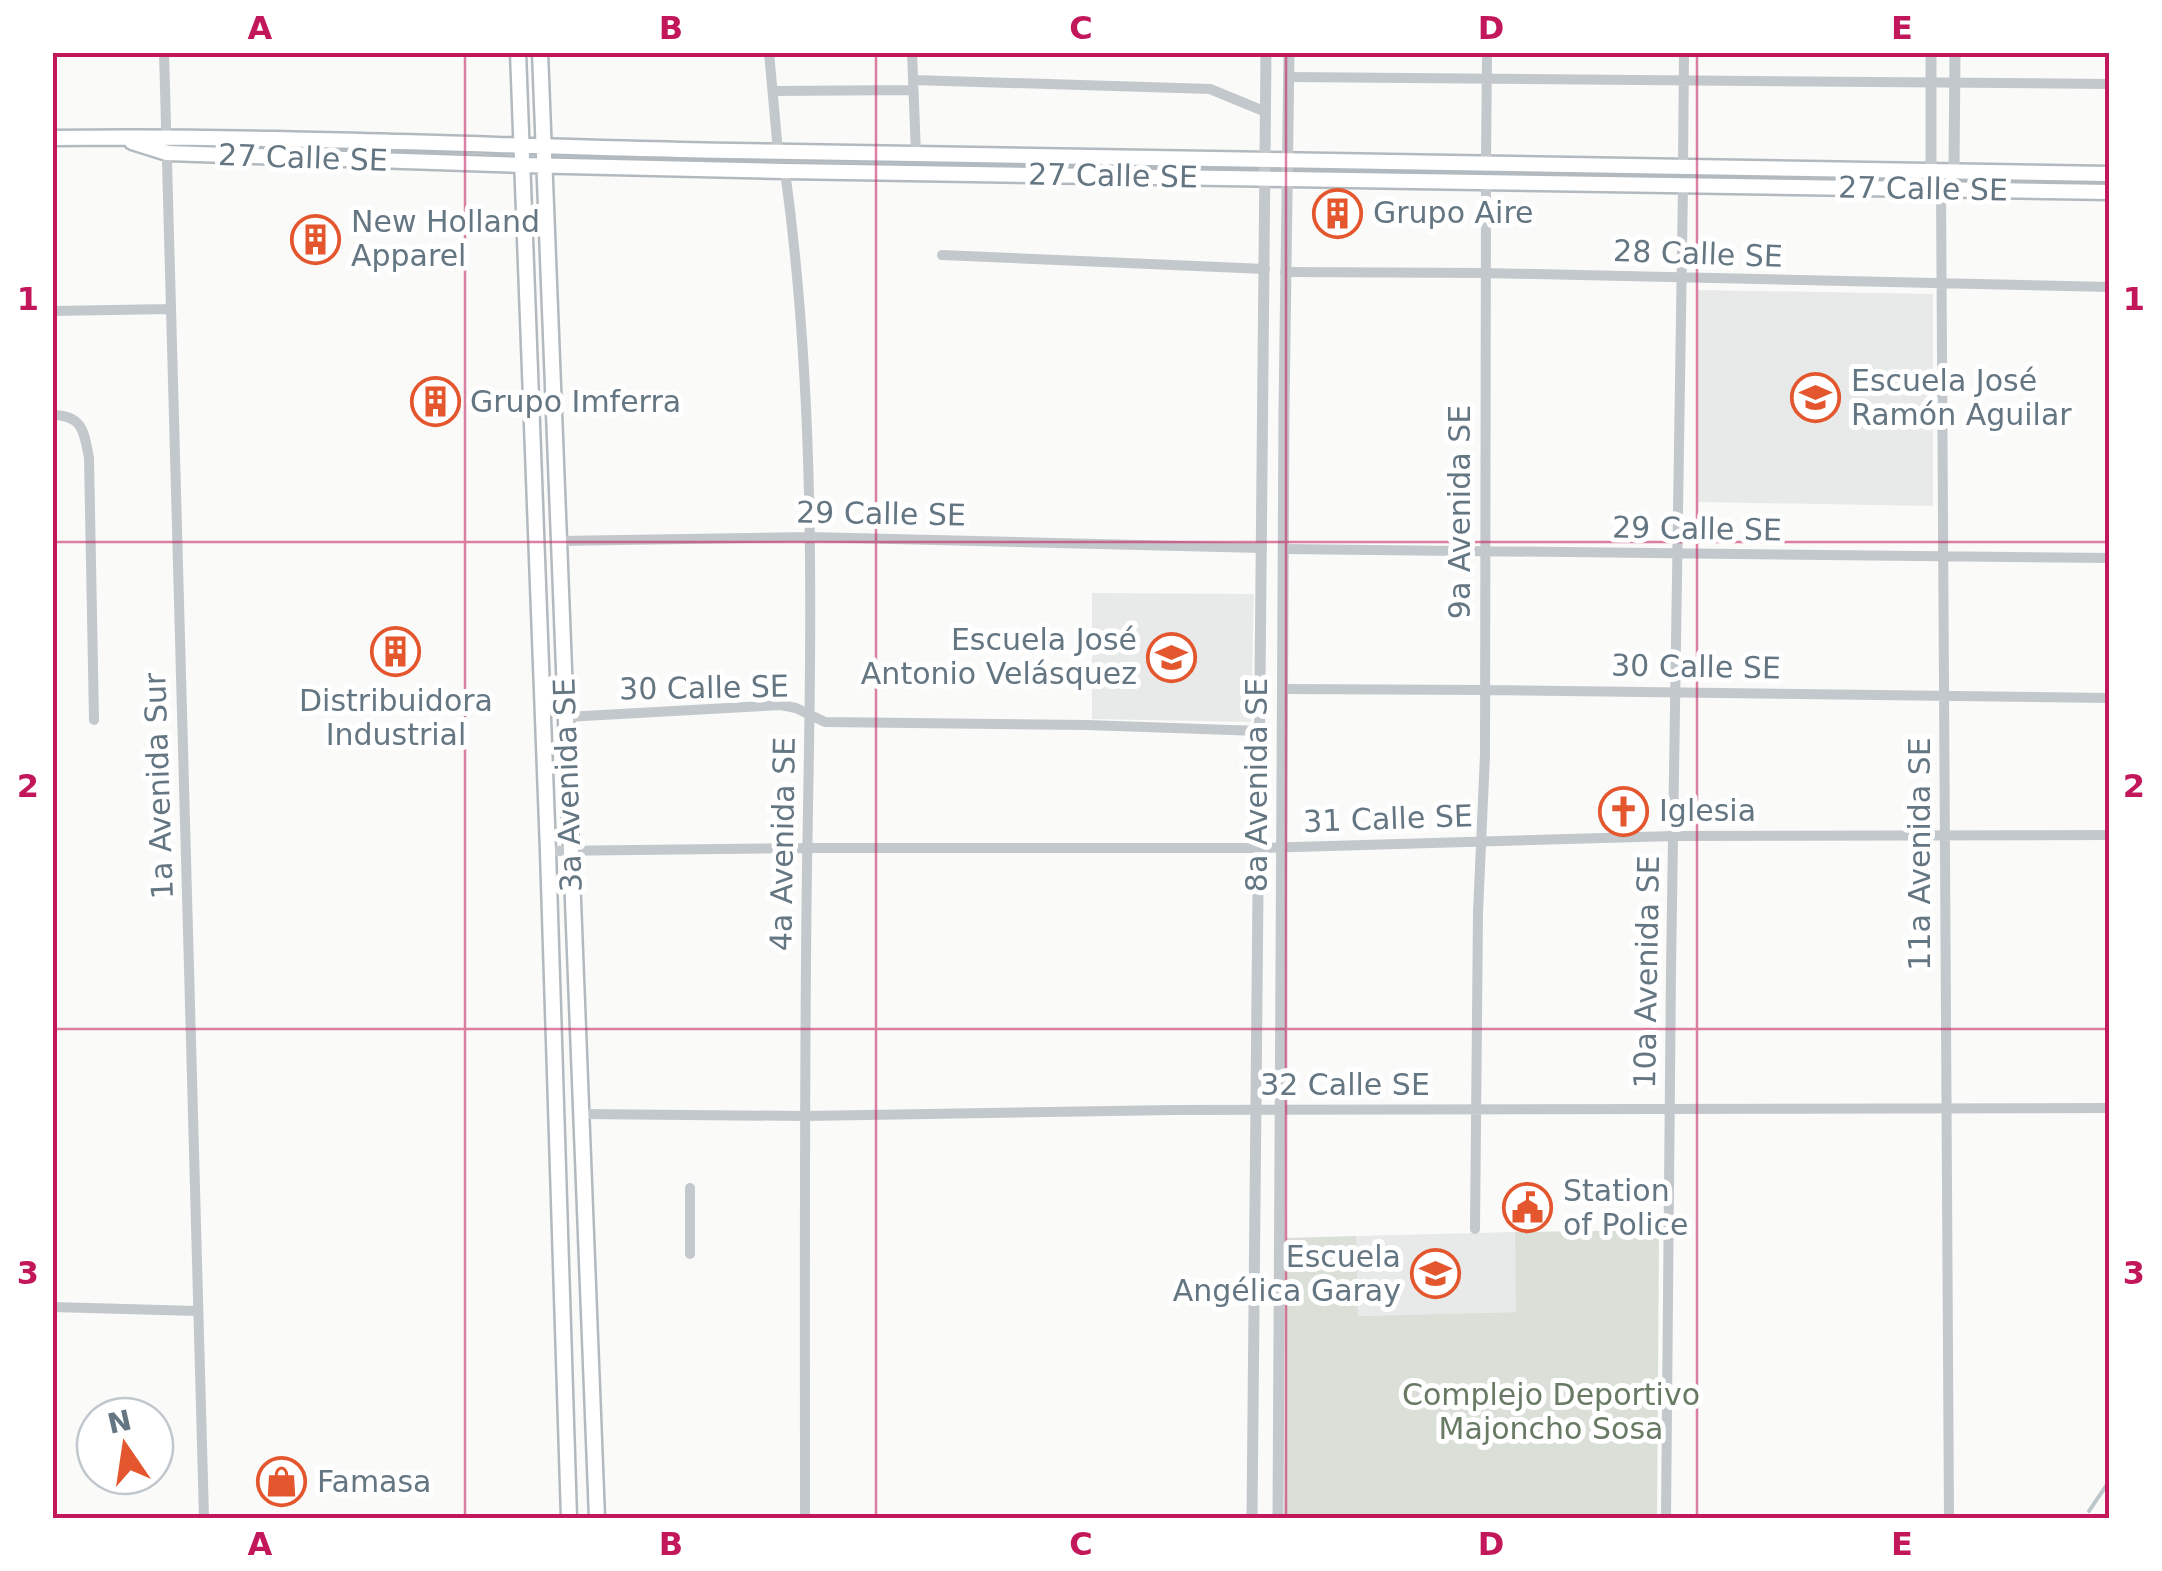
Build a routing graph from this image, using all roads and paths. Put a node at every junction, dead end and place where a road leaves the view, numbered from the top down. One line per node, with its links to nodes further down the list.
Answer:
1 (164, 52): 21 (street, 1a Avenida Sur)
2 (518, 52): 24 (main road, 3a Avenida SE)
3 (540, 52): 25 (main road, 3a Avenida SE)
4 (769, 52): 19 (street)
5 (912, 52): 18 (street)
6 (1266, 52): 20 (street, 8a Avenida SE)
7 (1289, 52): 12 (street, 8a Avenida SE)
8 (1487, 52): 13 (street)
9 (1684, 52): 14 (street)
10 (1931, 52): 15 (street)
11 (1955, 52): 16 (street)
12 (1289, 77): 13 (street); 30 (street, 8a Avenida SE)
13 (1486, 79): 14 (street); 31 (street)
14 (1684, 82): 15 (street); 34 (street)
15 (1932, 83): 16 (street); 36 (street)
16 (1955, 84): 17 (street); 37 (street)
17 (2110, 84)
18 (913, 85): 19 (street); 20 (street); 28 (street)
19 (773, 91): 26 (street)
20 (1266, 112): 29 (street, 8a Avenida SE)
21 (166, 136): 22 (main road, 27 Calle SE); 24 (main road, 27 Calle SE); 27 (street, 1a Avenida Sur)
22 (120, 137): 23 (main road, 27 Calle SE); 27 (main road, 27 Calle SE)
23 (52, 138)
24 (522, 146): 25 (main road, 27 Calle SE); 32 (main road, 3a Avenida SE)
25 (544, 146): 26 (main road, 27 Calle SE); 33 (main road, 3a Avenida SE)
26 (778, 152): 28 (main road, 27 Calle SE)
27 (167, 153): 32 (main road, 27 Calle SE); 52 (street, 1a Avenida Sur)
28 (916, 154): 29 (main road, 27 Calle SE)
29 (1266, 158): 30 (main road, 27 Calle SE); 39 (street, 8a Avenida SE)
30 (1286, 158): 31 (main road, 27 Calle SE); 40 (street, 8a Avenida SE)
31 (1486, 162): 34 (main road, 27 Calle SE)
32 (522, 165): 33 (main road, 27 Calle SE); 79 (main road, 3a Avenida SE)
33 (545, 166): 35 (main road, 27 Calle SE); 56 (main road, 3a Avenida SE)
34 (1683, 166): 36 (main road, 27 Calle SE)
35 (785, 171): 39 (main road, 27 Calle SE); 55 (street, 4a Avenida SE)
36 (1931, 171): 37 (main road, 27 Calle SE); 43 (street)
37 (1954, 171): 38 (main road, 27 Calle SE); 43 (street)
38 (2110, 174)
39 (1266, 179): 40 (main road, 27 Calle SE); 46 (street, 8a Avenida SE)
40 (1286, 179): 41 (main road, 27 Calle SE); 47 (street, 8a Avenida SE)
41 (1486, 182): 42 (main road, 27 Calle SE); 48 (street, 9a Avenida SE)
42 (1683, 186): 43 (main road, 27 Calle SE); 49 (street, 10a Avenida SE)
43 (1941, 189): 44 (main road, 27 Calle SE); 50 (street, 11a Avenida SE)
44 (2110, 192)
45 (942, 256): 46 (street)
46 (1265, 269): 57 (street, 8a Avenida SE)
47 (1286, 272): 48 (street, 28 Calle SE); 58 (street, 8a Avenida SE)
48 (1486, 274): 49 (street, 28 Calle SE); 59 (street, 9a Avenida SE)
49 (1682, 278): 50 (street, 28 Calle SE); 60 (street, 10a Avenida SE)
50 (1942, 285): 51 (street, 28 Calle SE); 61 (street, 11a Avenida SE)
51 (2110, 286)
52 (171, 309): 53 (street); 93 (street, 1a Avenida Sur)
53 (52, 311)
54 (52, 415): 70 (street)
55 (810, 537): 56 (street, 29 Calle SE); 57 (street, 29 Calle SE); 68 (street, 4a Avenida SE)
56 (559, 541): 69 (main road, 3a Avenida SE)
57 (1262, 548): 71 (street, 8a Avenida SE)
58 (1284, 549): 59 (street, 29 Calle SE); 63 (street, 8a Avenida SE)
59 (1485, 552): 60 (street, 29 Calle SE); 64 (street, 9a Avenida SE)
60 (1678, 555): 61 (street, 29 Calle SE); 65 (street, 10a Avenida SE)
61 (1943, 556): 62 (street, 29 Calle SE); 66 (street, 11a Avenida SE)
62 (2110, 558)
63 (1283, 690): 64 (street, 30 Calle SE); 78 (street, 8a Avenida SE)
64 (1485, 690): 65 (street, 30 Calle SE); 75 (street, 9a Avenida SE)
65 (1676, 693): 66 (street, 30 Calle SE); 73 (street, 10a Avenida SE)
66 (1944, 694): 67 (street, 30 Calle SE); 74 (street, 11a Avenida SE)
67 (2110, 698)
68 (811, 714): 69 (street, 30 Calle SE); 71 (street, 30 Calle SE); 76 (street, 4a Avenida SE)
69 (566, 717): 80 (main road, 3a Avenida SE)
70 (94, 720)
71 (1260, 731): 77 (street, 8a Avenida SE)
72 (2110, 835): 74 (street, 31 Calle SE)
73 (1674, 836): 74 (street, 31 Calle SE); 75 (street, 31 Calle SE); 83 (street, 10a Avenida SE)
74 (1945, 836): 81 (street, 11a Avenida SE)
75 (1482, 841): 78 (street, 31 Calle SE); 86 (street, 9a Avenida SE)
76 (808, 848): 77 (street, 31 Calle SE); 80 (street, 31 Calle SE); 88 (street, 4a Avenida SE)
77 (1259, 848): 78 (street, 31 Calle SE); 84 (street, 8a Avenida SE)
78 (1282, 848): 85 (street, 8a Avenida SE)
79 (548, 852): 80 (street, 31 Calle SE); 95 (main road, 3a Avenida SE)
80 (571, 852): 87 (main road, 3a Avenida SE)
81 (1946, 1108): 82 (street, 32 Calle SE); 83 (street, 32 Calle SE); 101 (street, 11a Avenida SE)
82 (2110, 1108)
83 (1670, 1109): 86 (street, 32 Calle SE); 100 (street, 10a Avenida SE)
84 (1256, 1110): 85 (street, 32 Calle SE); 88 (street, 32 Calle SE); 98 (street, 8a Avenida SE)
85 (1280, 1110): 86 (street, 32 Calle SE); 99 (street, 8a Avenida SE)
86 (1476, 1110): 90 (street)
87 (581, 1114): 88 (street, 32 Calle SE); 96 (main road, 3a Avenida SE)
88 (805, 1116): 97 (street, 4a Avenida SE)
89 (690, 1188): 91 (street)
90 (1475, 1229)
91 (690, 1254)
92 (52, 1308): 93 (street)
93 (198, 1311): 94 (street, 1a Avenida Sur)
94 (204, 1518)
95 (569, 1518)
96 (596, 1518)
97 (805, 1518)
98 (1252, 1518)
99 (1278, 1518)
100 (1666, 1518)
101 (1949, 1518)

